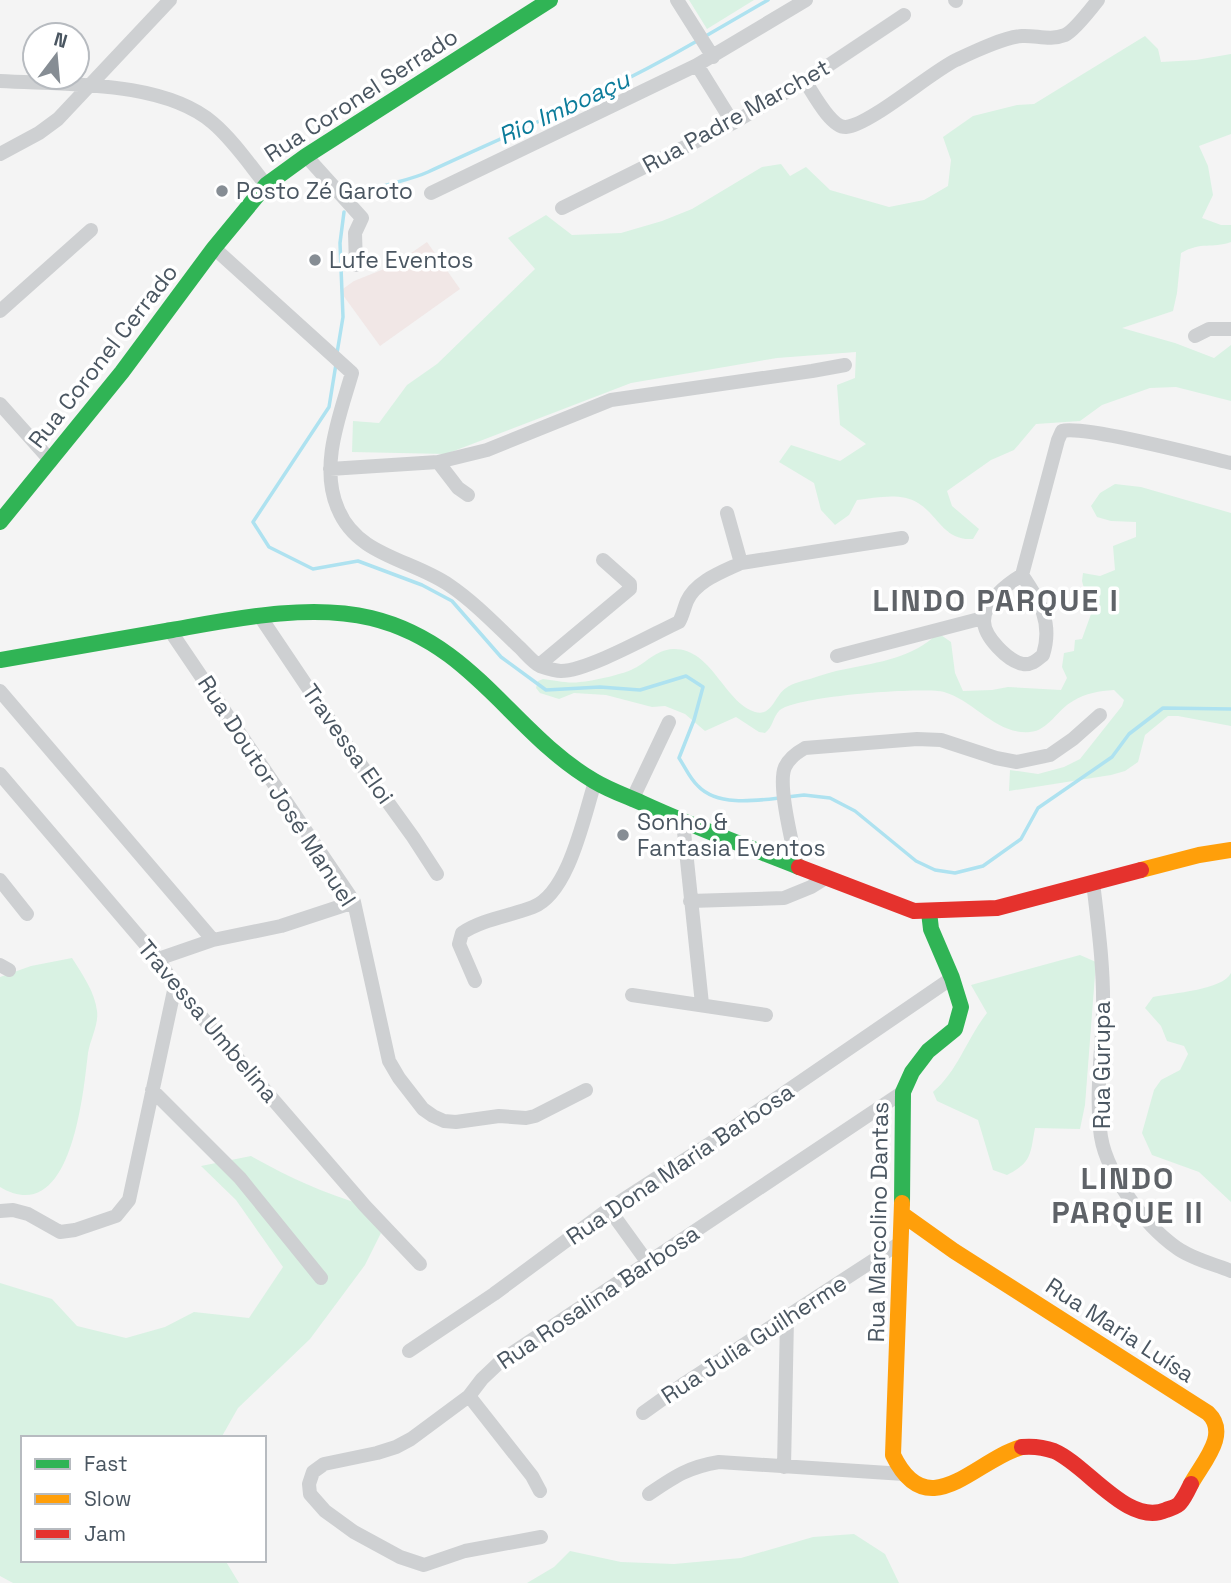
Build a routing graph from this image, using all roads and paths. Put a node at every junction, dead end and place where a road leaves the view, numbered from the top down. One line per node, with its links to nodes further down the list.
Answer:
1 (170, 0): 12 (street)
2 (551, 0): 17 (main road, Rua Coronel Serrado)
3 (677, 0): 7 (street)
4 (806, 0): 7 (street)
5 (1098, 0): 10 (street)
6 (904, 15): 10 (street, Rua Padre Marchet)
7 (706, 45): 8 (street)
8 (697, 65): 15 (street); 19 (street)
9 (0, 81): 11 (street)
10 (805, 81): 15 (street, Rua Padre Marchet)
11 (21, 82)
12 (91, 84)
13 (91, 87): 18 (street)
14 (84, 91): 16 (street)
15 (733, 123): 20 (street, Rua Padre Marchet)
16 (0, 154)
17 (306, 156): 18 (main road, Rua Coronel Serrado); 23 (street)
18 (266, 185): 22 (main road, Rua Coronel Serrado)
19 (431, 193)
20 (562, 208)
21 (91, 230): 24 (street)
22 (214, 248): 29 (main road, Rua Coronel Cerrado); 32 (street)
23 (356, 265)
24 (0, 311)
25 (1231, 328): 26 (street)
26 (1195, 337)
27 (845, 365): 30 (street)
28 (0, 404): 29 (street)
29 (51, 461): 35 (main road, Rua Coronel Cerrado)
30 (438, 461): 32 (street); 33 (street)
31 (1231, 463): 39 (street)
32 (330, 469): 45 (street)
33 (468, 495)
34 (727, 513): 38 (street)
35 (0, 522)
36 (902, 538): 38 (street)
37 (603, 560): 45 (street)
38 (741, 563): 45 (street)
39 (1021, 575): 41 (street); 41 (street)
40 (259, 615): 42 (main road); 50 (main road); 55 (street, Travessa Eloi)
41 (983, 618): 43 (street)
42 (169, 629): 44 (main road); 60 (street, Rua Doutor José Manuel)
43 (837, 656)
44 (0, 660)
45 (539, 666)
46 (0, 691): 63 (street)
47 (1100, 715): 54 (street)
48 (669, 722): 51 (street)
49 (0, 774): 64 (street, Travessa Umbelina)
50 (595, 782): 51 (main road); 66 (street)
51 (632, 800): 52 (main road)
52 (683, 822): 54 (main road); 59 (street)
53 (1231, 850): 58 (main road)
54 (797, 866): 56 (main road)
55 (437, 874)
56 (827, 877): 59 (street); 61 (main road)
57 (0, 880): 62 (street)
58 (1093, 882): 61 (main road); 80 (street, Rua Gurupa)
59 (690, 901): 69 (street)
60 (354, 902): 63 (street); 72 (street, Rua Doutor José Manuel)
61 (929, 912): 65 (main road, Rua Marcolino Dantas)
62 (27, 914)
63 (214, 940): 64 (street)
64 (158, 959): 67 (street, Travessa Umbelina)
65 (952, 978): 73 (main road, Rua Marcolino Dantas); 74 (street, Rua Dona Maria Barbosa)
66 (475, 981)
67 (175, 986): 71 (street); 79 (street, Travessa Umbelina)
68 (632, 995): 69 (street)
69 (702, 1004): 70 (street)
70 (766, 1015)
71 (152, 1090): 75 (street); 81 (street)
72 (586, 1090)
73 (903, 1092): 76 (main road, Rua Marcolino Dantas); 78 (street, Rua Rosalina Barbosa)
74 (609, 1209): 78 (street); 83 (street, Rua Dona Maria Barbosa)
75 (0, 1211)
76 (902, 1214): 77 (main road, Rua Marcolino Dantas); 87 (main road, Rua Maria Luísa)
77 (900, 1243): 82 (street, Rua Julia Guilherme); 87 (main road, Rua Marcolino Dantas)
78 (648, 1263): 84 (street, Rua Rosalina Barbosa)
79 (420, 1264)
80 (1231, 1271)
81 (321, 1278)
82 (787, 1318): 85 (street, Rua Julia Guilherme); 86 (street)
83 (409, 1351)
84 (470, 1396): 88 (street); 90 (street, Rua Rosalina Barbosa)
85 (643, 1413)
86 (784, 1467): 87 (street); 89 (street)
87 (904, 1474)
88 (540, 1491)
89 (649, 1494)
90 (541, 1537)

